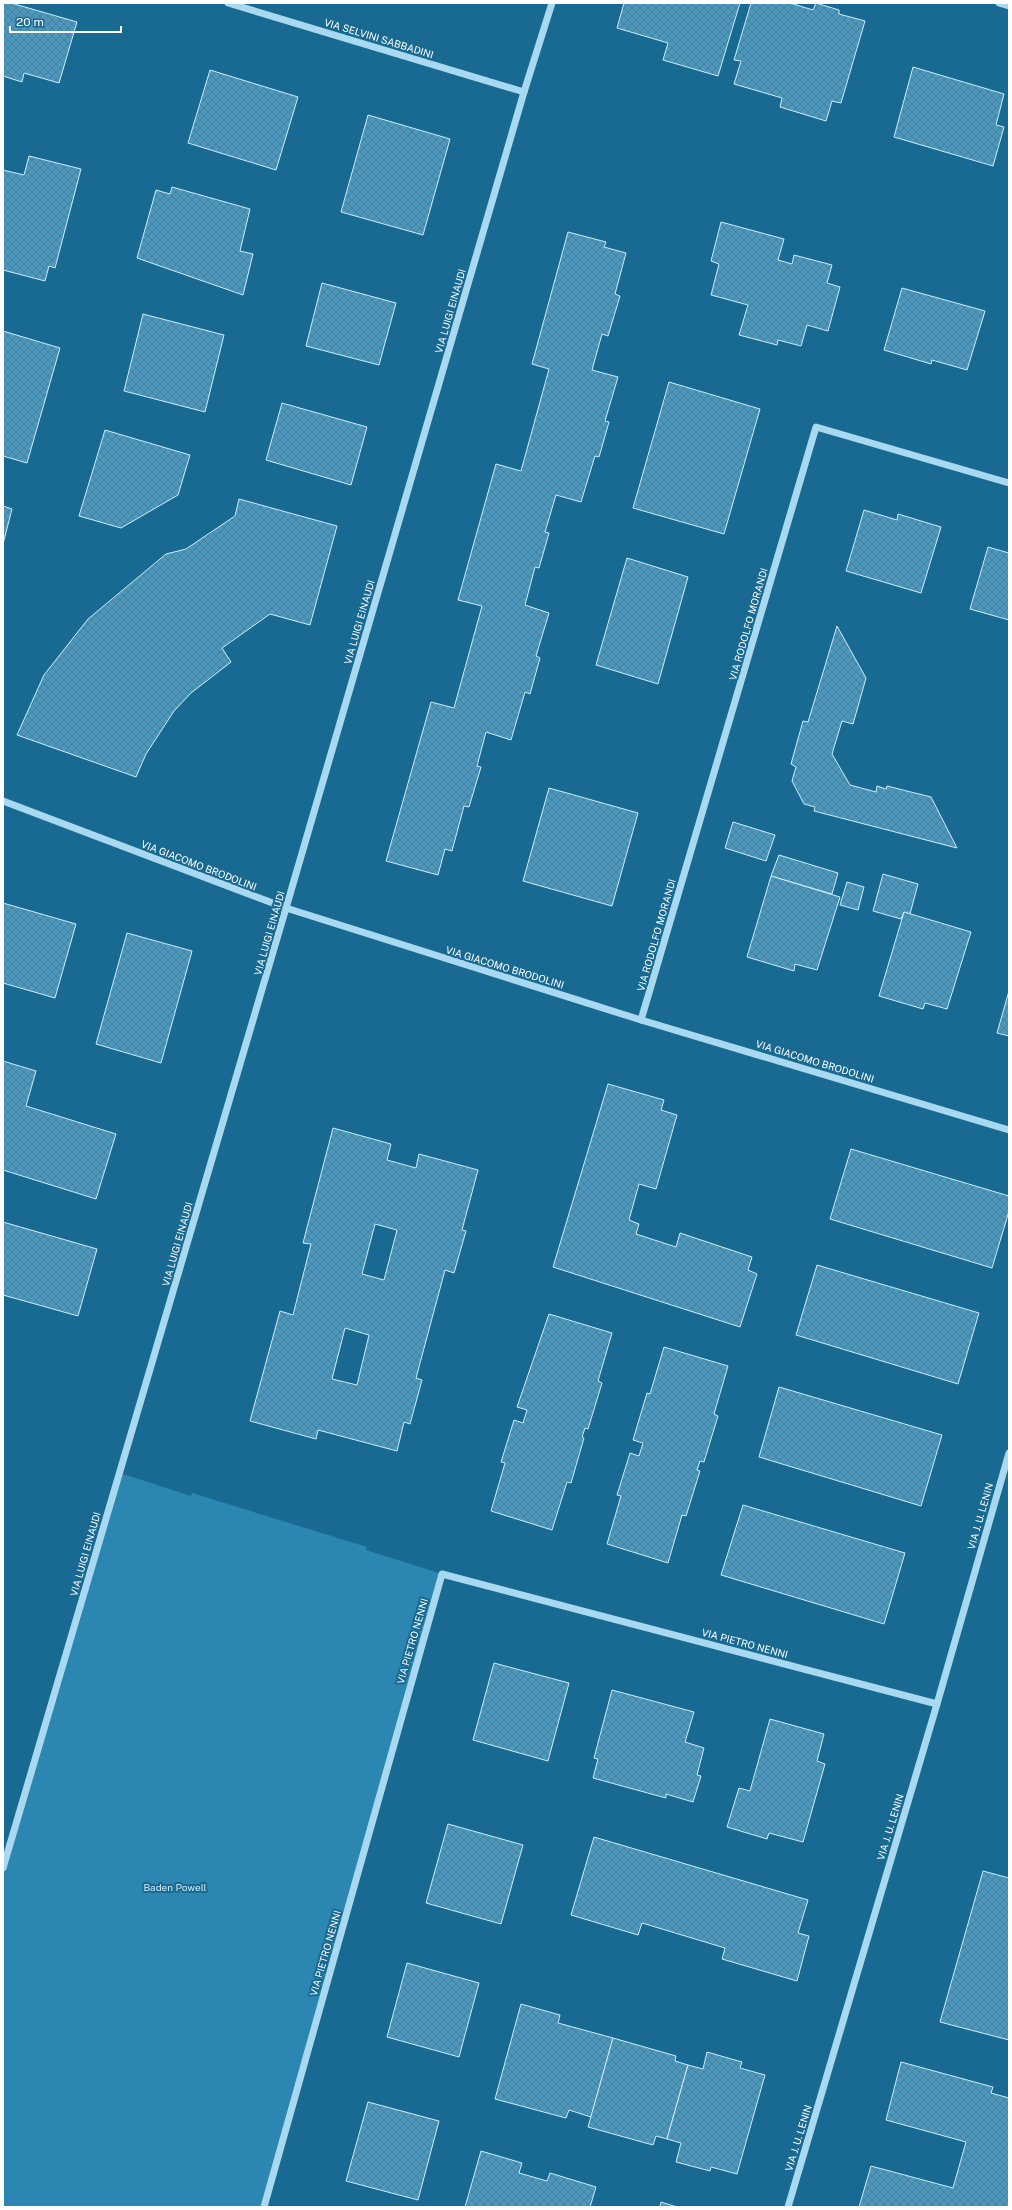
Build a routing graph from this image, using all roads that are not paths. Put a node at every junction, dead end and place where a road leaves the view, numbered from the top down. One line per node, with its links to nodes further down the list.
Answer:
1 (228, 3): 5 (street, VIA SELVINI SABBADINI)
2 (552, 3): 5 (street, VIA LUIGI EINAUDI)
3 (999, 3): 4 (street)
4 (1009, 6)
5 (524, 92): 8 (street, VIA LUIGI EINAUDI)
6 (1009, 482): 9 (street, VIA RODOLFO MORANDI)
7 (3, 801): 8 (street, VIA GIACOMO BRODOLINI)
8 (286, 908): 9 (street, VIA GIACOMO BRODOLINI); 13 (street, VIA LUIGI EINAUDI)
9 (642, 1020): 10 (street, VIA GIACOMO BRODOLINI)
10 (1009, 1130)
11 (1009, 1452): 12 (street, VIA J. U. LENIN)
12 (937, 1704): 14 (street, VIA PIETRO NENNI); 15 (street, VIA J. U. LENIN)
13 (3, 1868)
14 (264, 2207)
15 (788, 2207)

